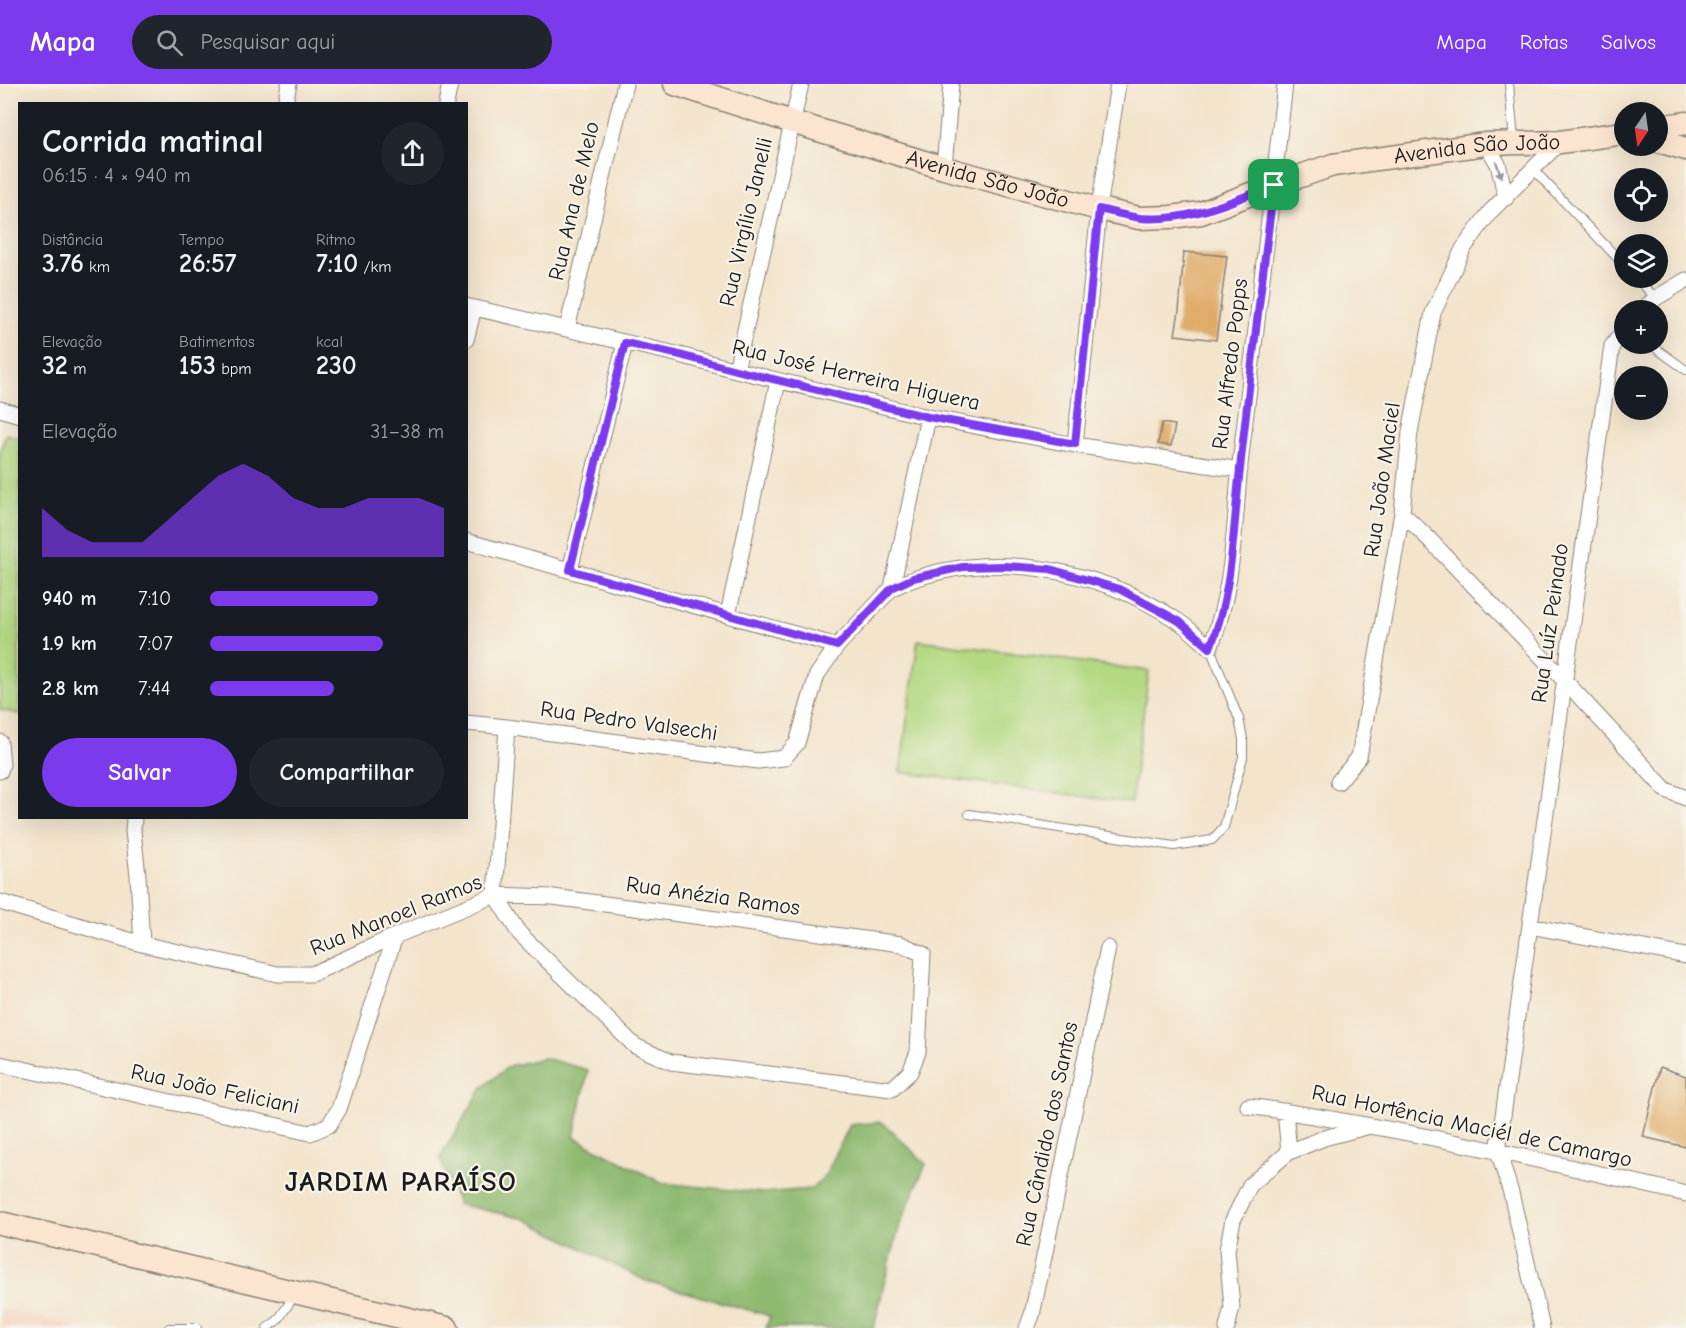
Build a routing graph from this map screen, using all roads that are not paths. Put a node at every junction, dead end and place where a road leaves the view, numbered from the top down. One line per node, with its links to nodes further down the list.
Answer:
1 (289, 84): 10 (street)
2 (450, 84): 11 (street)
3 (625, 84): 33 (street, Rua Ana de Melo)
4 (675, 84): 12 (main road, Avenida São João)
5 (801, 84): 12 (street, Rua Virgílio Janelli)
6 (951, 84): 21 (street)
7 (1118, 84): 25 (street)
8 (1285, 84): 23 (street, Rua Alfredo Popps)
9 (1509, 84): 17 (lane)
10 (285, 102)
11 (446, 102)
12 (792, 122): 21 (main road, Avenida São João); 37 (street, Rua Virgílio Janelli)
13 (1686, 123): 14 (main road)
14 (1668, 126)
15 (1614, 134): 16 (main road, Avenida São João)
16 (1560, 142): 17 (main road, Avenida São João); 22 (street, Rua João Maciel)
17 (1514, 143): 18 (main road, Avenida São João)
18 (1486, 144): 23 (main road, Avenida São João); 24 (street, one-way to 24)
19 (1668, 144): 20 (main road)
20 (1686, 149)
21 (944, 168): 25 (main road, Avenida São João)
22 (1533, 169): 24 (street, Rua João Maciel); 26 (lane)
23 (1274, 185): 25 (main road, Avenida São João); 44 (street, Rua Alfredo Popps)
24 (1506, 198): 45 (street, Rua João Maciel)
25 (1099, 209): 43 (street)
26 (1614, 254)
27 (1686, 280): 29 (street)
28 (1646, 288): 29 (lane)
29 (1656, 298): 30 (street)
30 (1654, 300)
31 (470, 307): 32 (street); 33 (street, Rua José Herreira Higuera)
32 (468, 324)
33 (567, 329): 34 (street, Rua José Herreira Higuera)
34 (625, 343): 37 (street, Rua José Herreira Higuera); 47 (street)
35 (1614, 344): 52 (street, Rua Luíz Peinado)
36 (1664, 354): 38 (lane)
37 (736, 370): 39 (street, Rua José Herreira Higuera)
38 (1686, 370)
39 (778, 381): 42 (street, Rua José Herreira Higuera); 49 (street)
40 (0, 409): 41 (street)
41 (18, 414)
42 (928, 417): 43 (street, Rua José Herreira Higuera); 48 (street)
43 (1075, 444): 44 (street, Rua José Herreira Higuera)
44 (1240, 470): 51 (street, Rua Alfredo Popps)
45 (1402, 513): 52 (street); 57 (street, Rua João Maciel)
46 (468, 542): 47 (street)
47 (570, 570): 49 (street)
48 (892, 588): 50 (street); 51 (street)
49 (728, 615): 50 (street)
50 (837, 646): 54 (street, Rua Pedro Valsechi)
51 (1210, 648): 59 (lane)
52 (1564, 681): 58 (street); 63 (street, Rua Luíz Peinado)
53 (468, 723): 54 (street, Rua Pedro Valsechi)
54 (507, 727): 61 (street)
55 (0, 742): 56 (street)
56 (0, 771)
57 (1338, 783)
58 (1686, 798)
59 (969, 814)
60 (134, 819): 65 (street)
61 (495, 895): 64 (street, Rua Manoel Ramos); 69 (street, Rua Manoel Ramos); 69 (street, Rua Anézia Ramos)
62 (0, 902): 65 (street, Rua Manoel Ramos)
63 (1530, 926): 67 (street); 73 (street, Rua Luíz Peinado)
64 (395, 936): 65 (street, Rua Manoel Ramos); 68 (street, Rua João Feliciani)
65 (142, 944)
66 (1108, 948): 82 (street, Rua Cândido dos Santos)
67 (1686, 956)
68 (0, 1064)
69 (892, 1089)
70 (1248, 1106): 71 (street, Rua Hortência Maciél de Camargo)
71 (1285, 1111): 72 (street, Rua Hortência Maciél de Camargo); 74 (street)
72 (1372, 1126): 73 (street, Rua Hortência Maciél de Camargo); 74 (street)
73 (1498, 1151): 75 (street, Rua Hortência Maciél de Camargo); 84 (street)
74 (1289, 1152): 83 (street)
75 (1686, 1194)
76 (0, 1223): 77 (main road)
77 (297, 1292): 80 (lane); 81 (main road)
78 (169, 1328): 79 (lane)
79 (197, 1328)
80 (267, 1328)
81 (447, 1328)
82 (1027, 1328)
83 (1227, 1328)
84 (1542, 1328)

